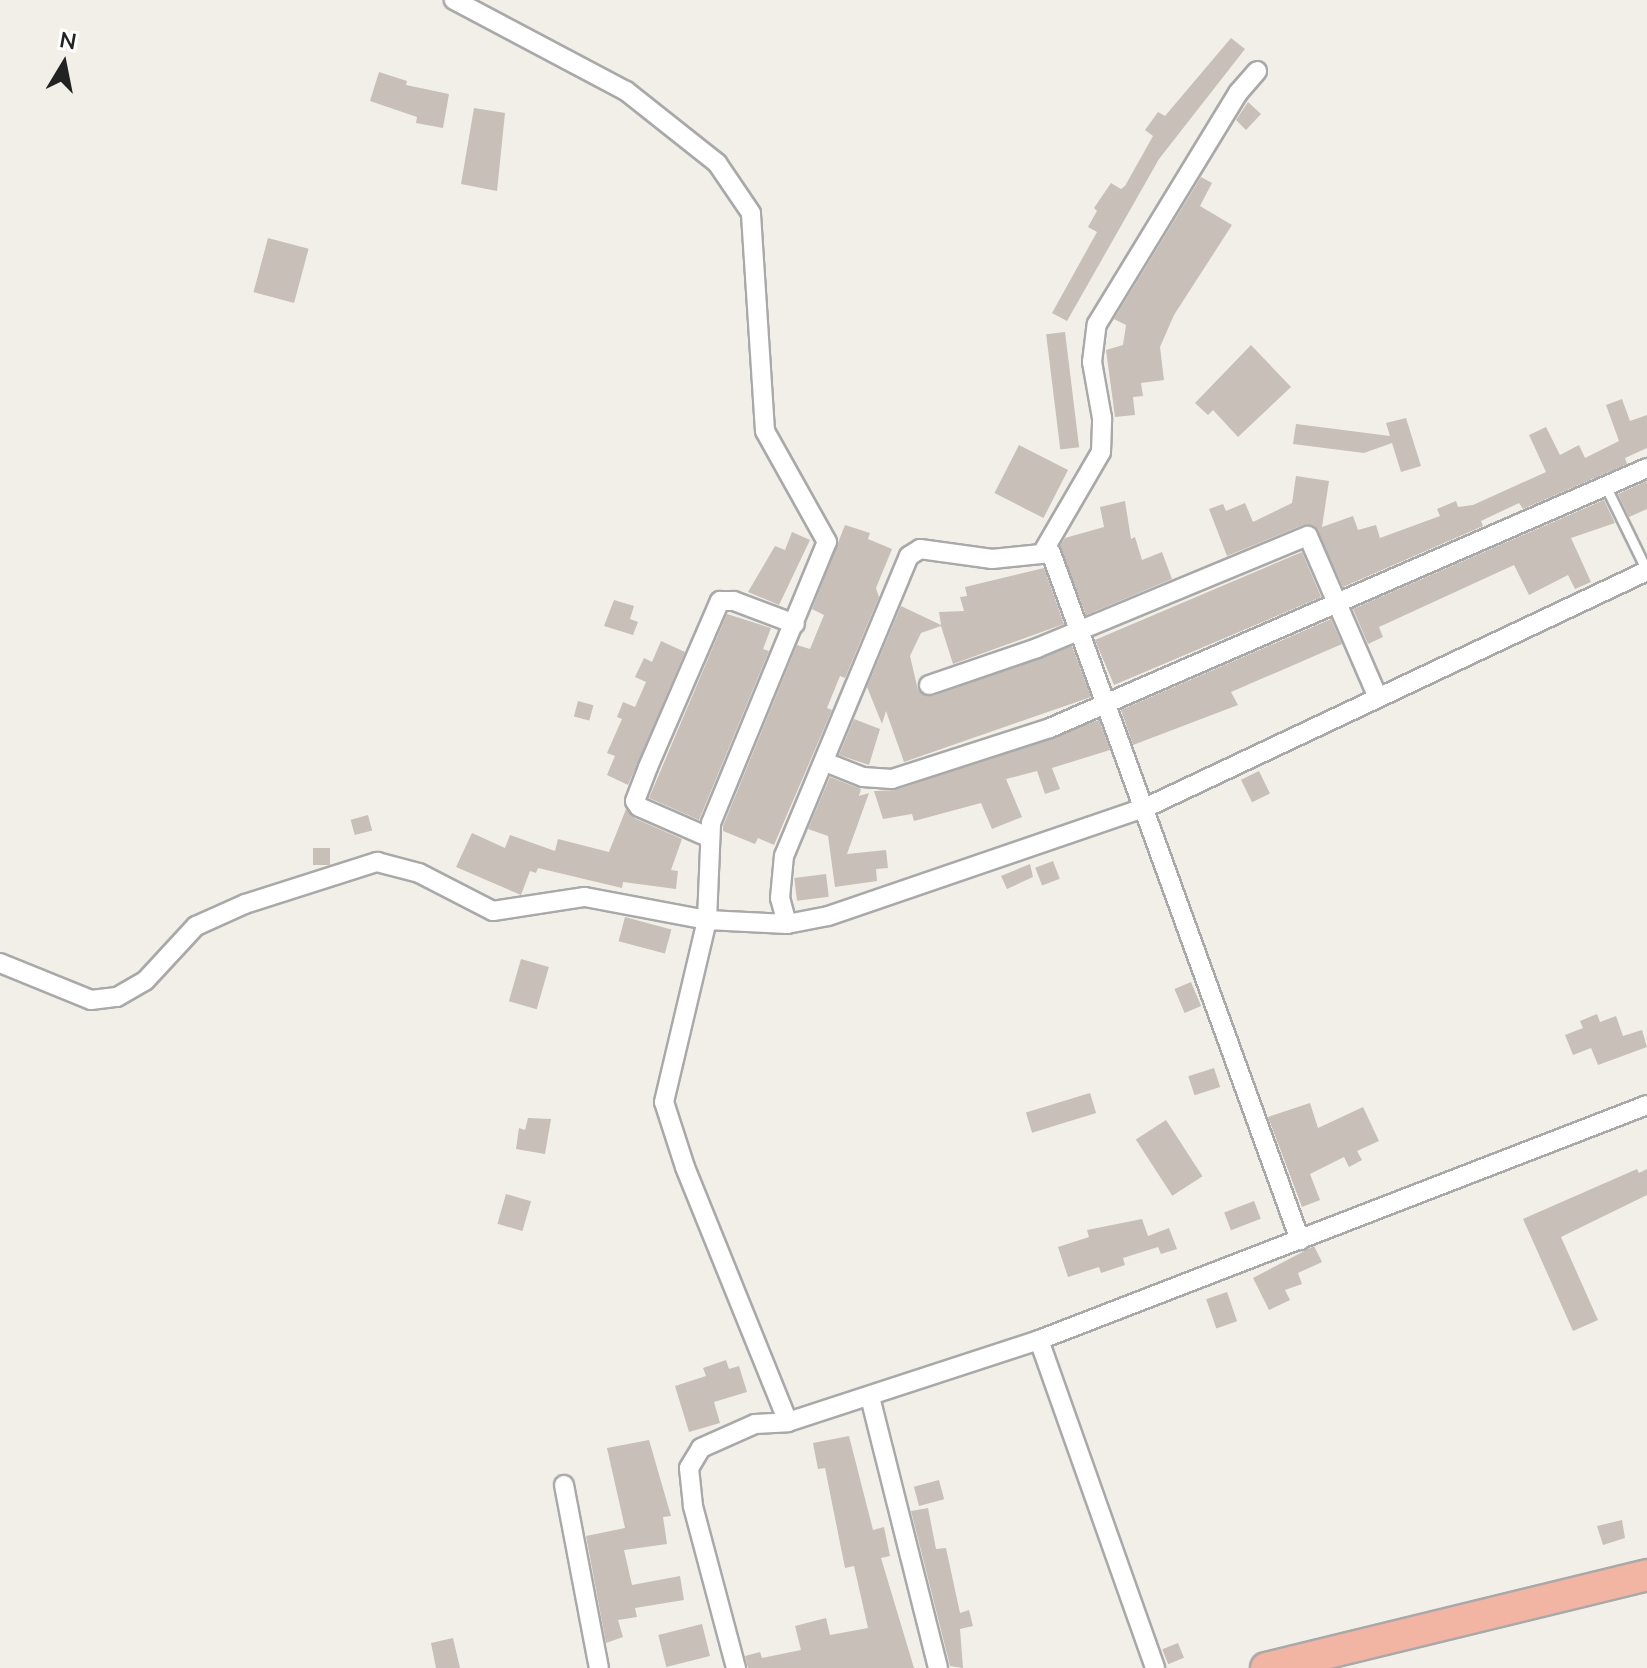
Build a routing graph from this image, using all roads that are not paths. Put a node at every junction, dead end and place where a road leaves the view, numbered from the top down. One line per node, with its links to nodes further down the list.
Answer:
1 (454, 0): 8 (street)
2 (1257, 71): 5 (street)
3 (1647, 468): 4 (street)
4 (1606, 487): 6 (lane); 7 (street)
5 (1044, 550): 9 (street); 13 (street)
6 (1647, 571): 11 (street)
7 (1339, 604): 9 (street); 11 (street); 12 (street)
8 (795, 624): 15 (street); 15 (street)
9 (1082, 629): 10 (street); 12 (street)
10 (929, 685)
11 (1378, 698): 14 (street)
12 (1110, 706): 13 (street); 14 (street)
13 (825, 762): 17 (street)
14 (1147, 807): 17 (street); 20 (street)
15 (708, 837): 16 (street)
16 (707, 920): 17 (street); 18 (street); 23 (street)
17 (787, 924)
18 (0, 963)
19 (1647, 1105): 20 (street)
20 (1300, 1240): 21 (street)
21 (1039, 1340): 22 (street); 29 (street)
22 (870, 1397): 23 (street); 28 (street)
23 (788, 1422): 26 (street)
24 (564, 1485): 27 (street)
25 (1647, 1575): 30 (highway)
26 (732, 1667)
27 (599, 1668)
28 (938, 1668)
29 (1155, 1668)
30 (1266, 1668)

